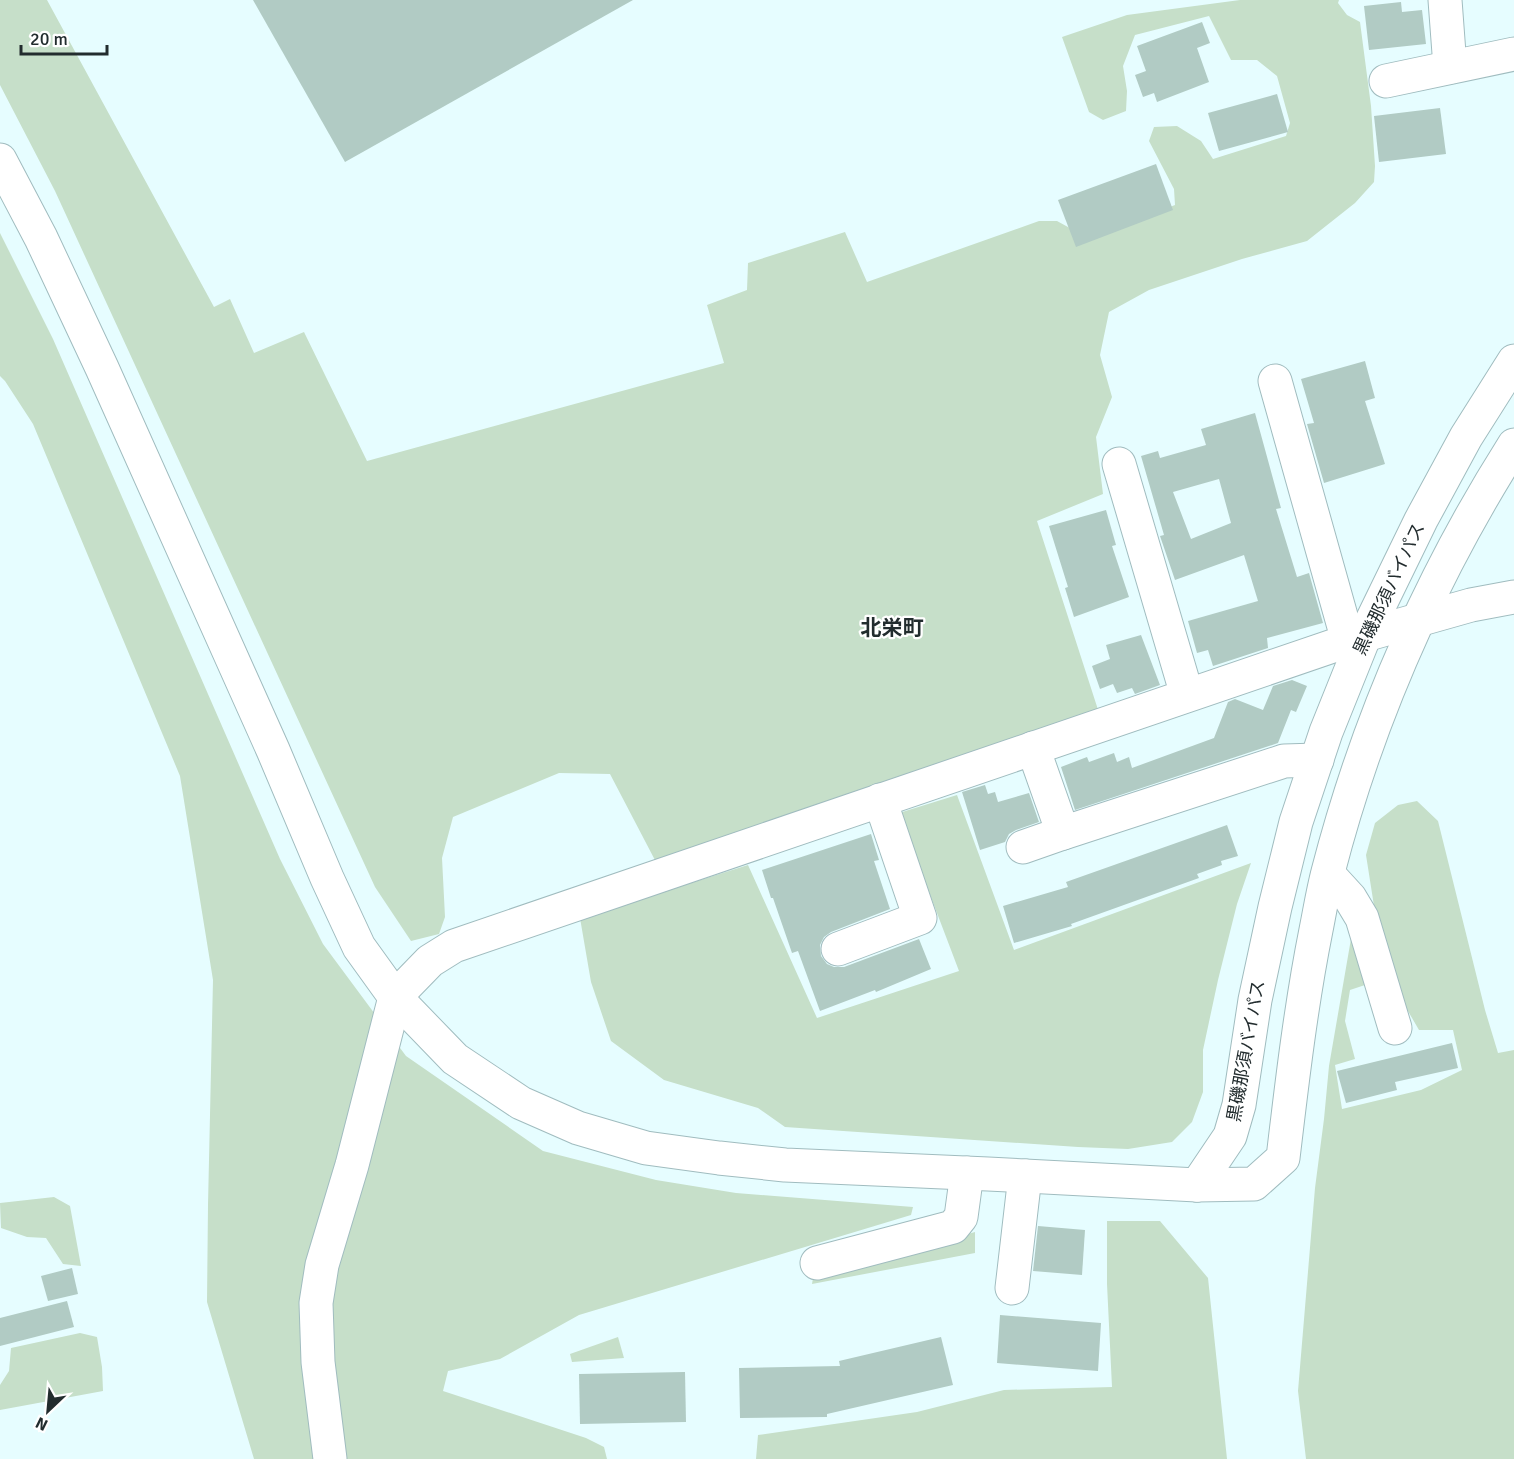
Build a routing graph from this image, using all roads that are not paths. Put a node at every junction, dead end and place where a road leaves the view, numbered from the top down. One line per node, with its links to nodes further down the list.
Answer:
1 (1445, 0): 3 (street)
2 (1514, 54): 3 (street)
3 (1450, 67): 4 (street)
4 (1386, 81)
5 (0, 160): 21 (street)
6 (1514, 361): 12 (street, 黒磯那須バイパス)
7 (1275, 381): 12 (street)
8 (1514, 445): 11 (street)
9 (1119, 464): 13 (street)
10 (1514, 597): 11 (street)
11 (1418, 620): 12 (street); 19 (street)
12 (1357, 638): 13 (street); 15 (street, 黒磯那須バイパス)
13 (1187, 695): 14 (street)
14 (1033, 748): 16 (street); 17 (street)
15 (1317, 760): 17 (street); 25 (street, 黒磯那須バイパス)
16 (879, 800): 20 (street); 21 (street)
17 (1063, 833): 18 (street)
18 (1023, 847)
19 (1328, 874): 22 (street); 25 (street)
20 (838, 949)
21 (395, 997): 23 (street); 28 (street)
22 (1395, 1028)
23 (967, 1173): 24 (street); 26 (street)
24 (1025, 1176): 25 (street); 27 (street)
25 (1197, 1185)
26 (817, 1263)
27 (1012, 1288)
28 (330, 1459)

